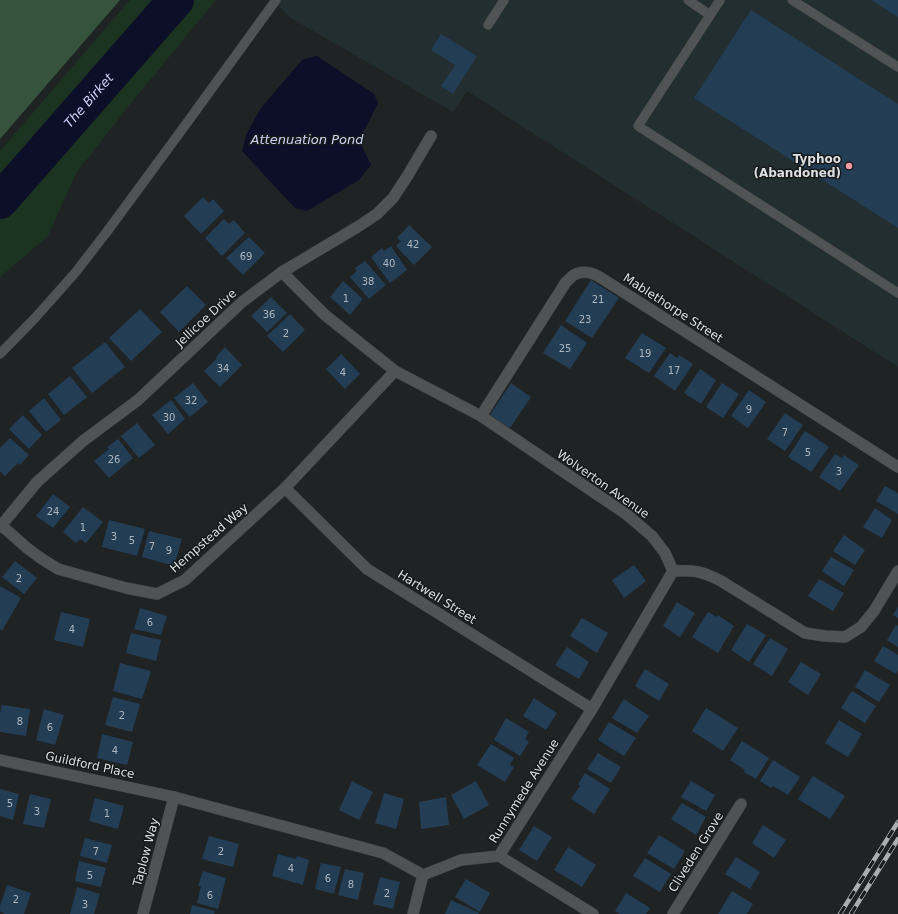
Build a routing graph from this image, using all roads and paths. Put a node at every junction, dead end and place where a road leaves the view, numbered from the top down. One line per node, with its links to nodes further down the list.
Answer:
1 (276, 0): 12 (lane)
2 (504, 0): 7 (lane)
3 (688, 0): 6 (lane)
4 (720, 0): 6 (lane)
5 (792, 0): 8 (lane)
6 (710, 15): 11 (lane)
7 (488, 25)
8 (898, 67)
9 (431, 136): 10 (street, Jellicoe Drive)
10 (282, 272): 13 (street, Wolverton Avenue); 17 (street, Jellicoe Drive)
11 (898, 293)
12 (0, 354)
13 (395, 371): 14 (street, Wolverton Avenue); 16 (street, Hempstead Way)
14 (481, 416): 15 (street, Mablethorpe Street); 18 (street, Wolverton Avenue)
15 (898, 467)
16 (285, 488): 17 (street, Hempstead Way); 20 (street, Hartwell Street)
17 (1, 526)
18 (673, 571): 19 (street); 20 (street, Runnymede Avenue)
19 (898, 572)
20 (592, 709): 24 (street, Runnymede Avenue)
21 (0, 760): 22 (street, Guildford Place)
22 (174, 796): 25 (street); 26 (street, Taplow Way)
23 (741, 804): 29 (street, Cliveden Grove)
24 (499, 856): 25 (street, Runnymede Avenue); 28 (street)
25 (423, 875): 27 (street)
26 (143, 914)
27 (413, 914)
28 (593, 914)
29 (673, 914)

